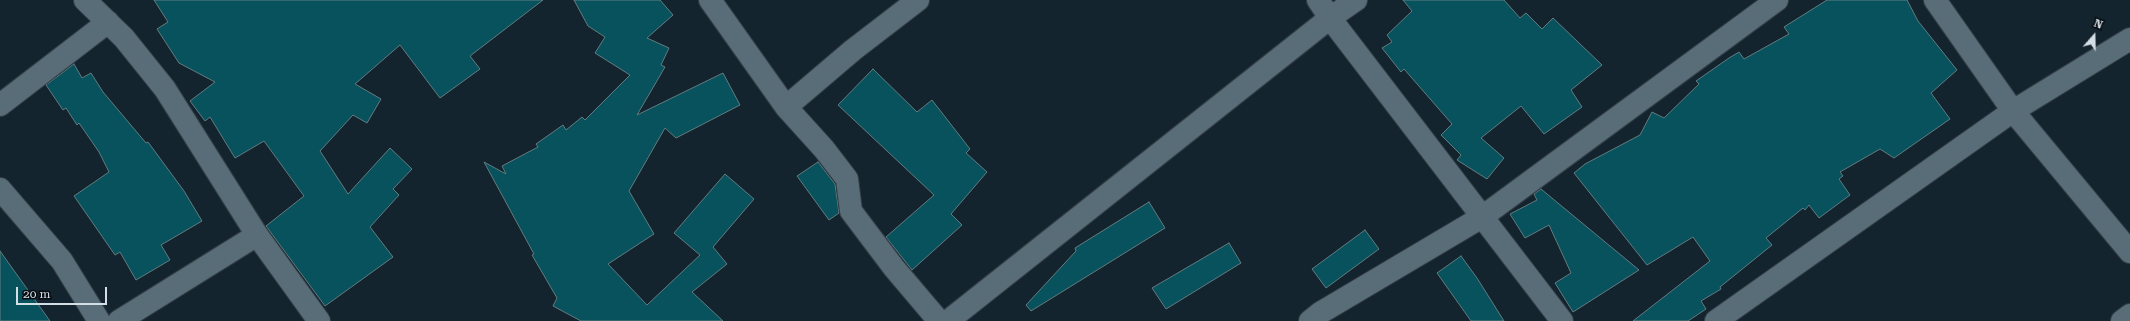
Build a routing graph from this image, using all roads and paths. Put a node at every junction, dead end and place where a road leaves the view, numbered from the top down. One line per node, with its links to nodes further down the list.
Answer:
1 (86, 0): 9 (street)
2 (710, 0): 12 (street)
3 (918, 0): 12 (street)
4 (1318, 0): 8 (street)
5 (1356, 0): 8 (street)
6 (1777, 0): 15 (street)
7 (1935, 0): 13 (street)
8 (1330, 18): 15 (street); 23 (street)
9 (108, 22): 11 (street); 16 (street)
10 (2130, 39): 13 (street)
11 (0, 105)
12 (786, 107): 22 (street)
13 (2013, 111): 17 (street); 26 (street)
14 (0, 189): 19 (street)
15 (1482, 217): 24 (street); 25 (street)
16 (257, 235): 20 (street); 21 (street)
17 (2130, 252)
18 (2130, 315): 27 (street)
19 (99, 321)
20 (118, 321)
21 (319, 321)
22 (940, 321)
23 (948, 321)
24 (1310, 321)
25 (1562, 321)
26 (1716, 321)
27 (2122, 321)

